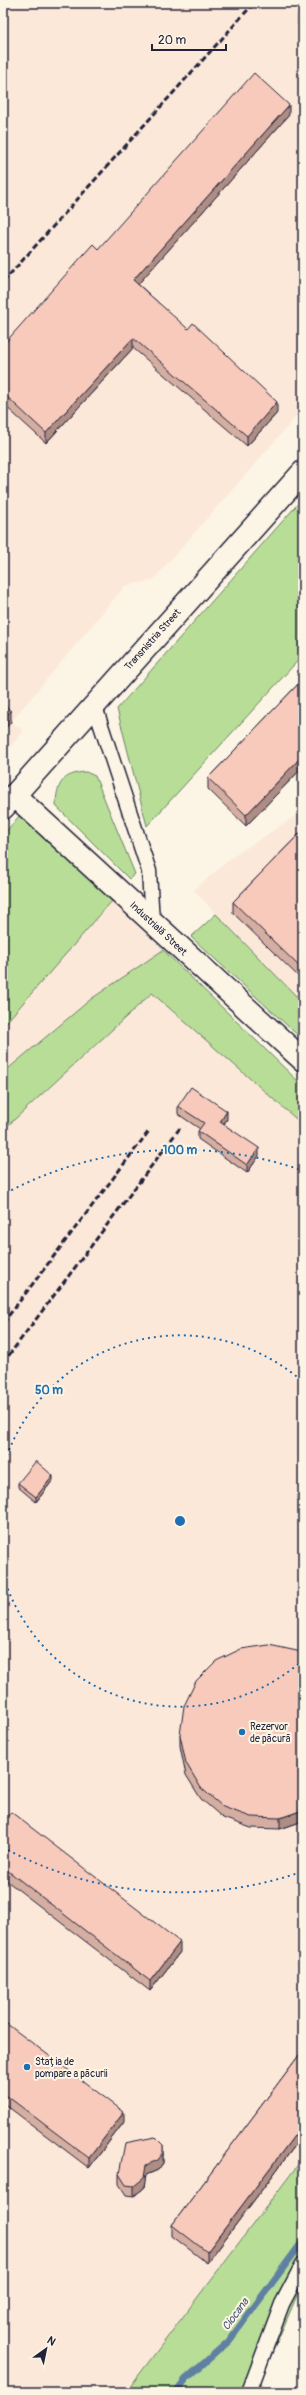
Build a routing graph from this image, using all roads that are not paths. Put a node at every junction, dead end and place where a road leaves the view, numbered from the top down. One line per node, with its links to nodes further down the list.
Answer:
1 (303, 472): 2 (street, Transnistria Street)
2 (94, 704): 3 (street, Transnistria Street); 4 (lane)
3 (8, 801): 4 (street, Industrială Street)
4 (152, 922): 5 (street, Industrială Street)
5 (303, 1060)
6 (303, 2264): 7 (lane)
7 (249, 2392)

